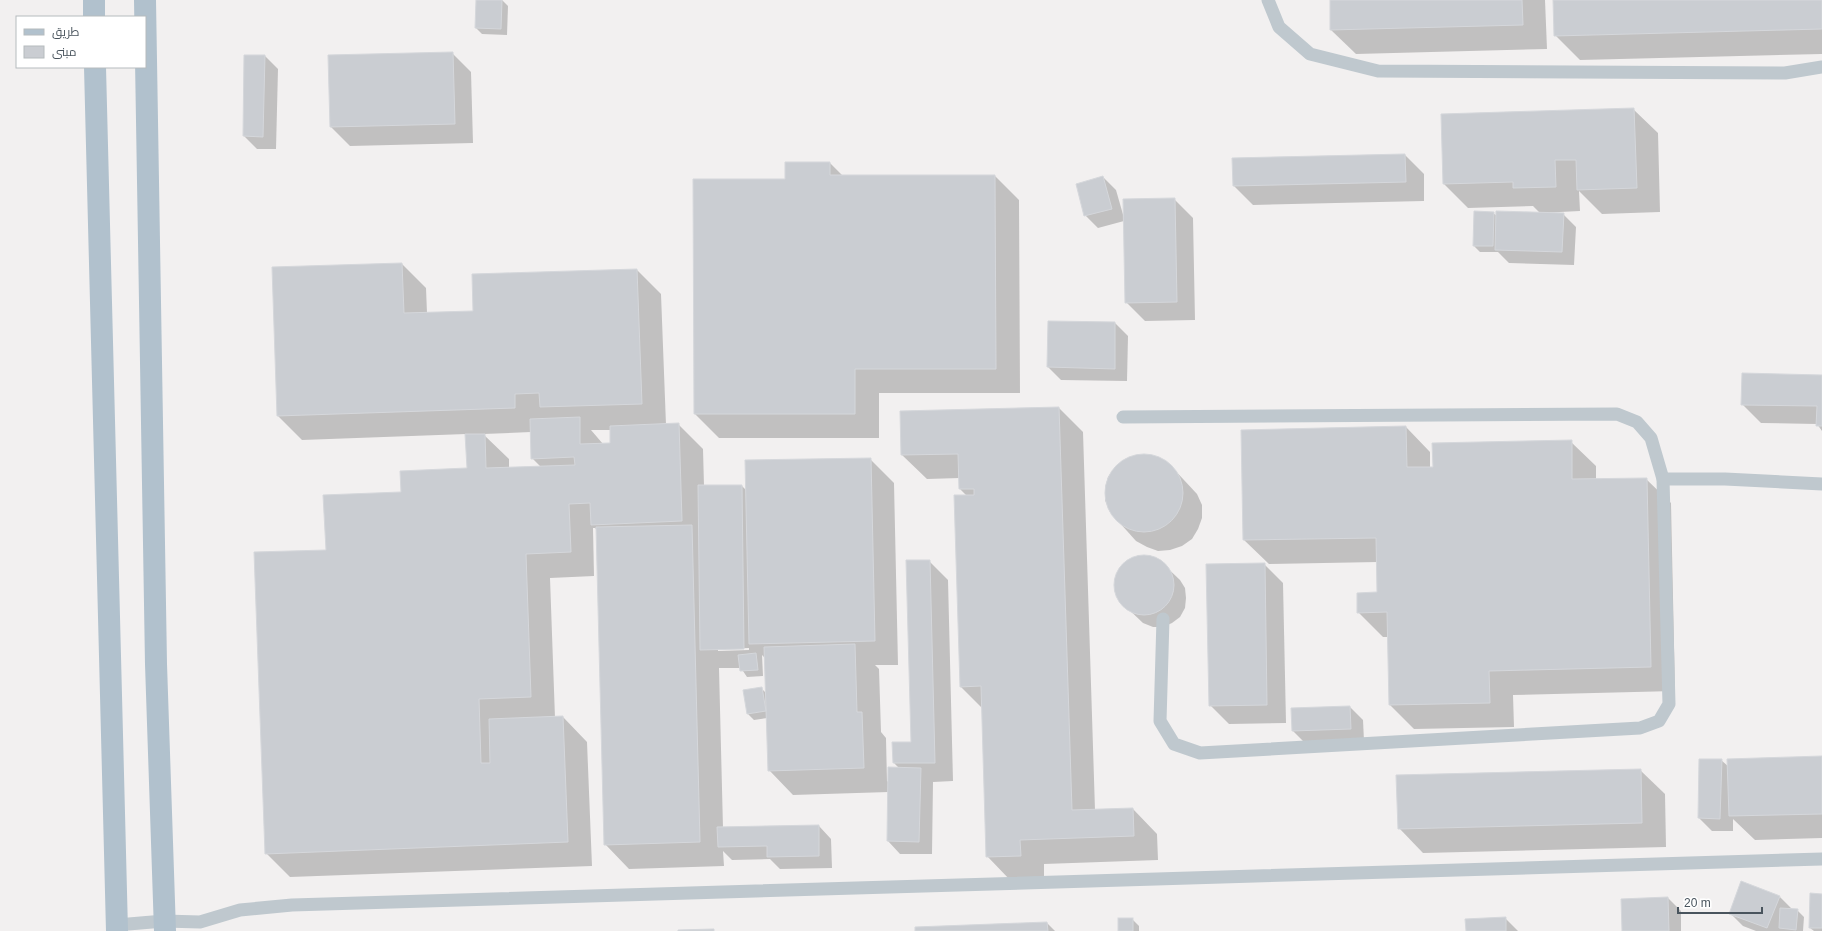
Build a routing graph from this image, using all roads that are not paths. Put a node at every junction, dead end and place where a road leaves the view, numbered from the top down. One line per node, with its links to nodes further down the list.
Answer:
1 (94, 0): 4 (main road)
2 (145, 0): 5 (main road)
3 (1268, 0): 7 (lane)
4 (94, 16)
5 (145, 16)
6 (146, 60): 14 (main road)
7 (1822, 67)
8 (96, 68): 15 (main road)
9 (1124, 417): 10 (lane)
10 (1663, 479): 11 (lane); 12 (lane)
11 (1822, 484)
12 (1163, 619)
13 (1822, 859): 14 (lane)
14 (165, 926): 15 (lane)
15 (117, 928)

